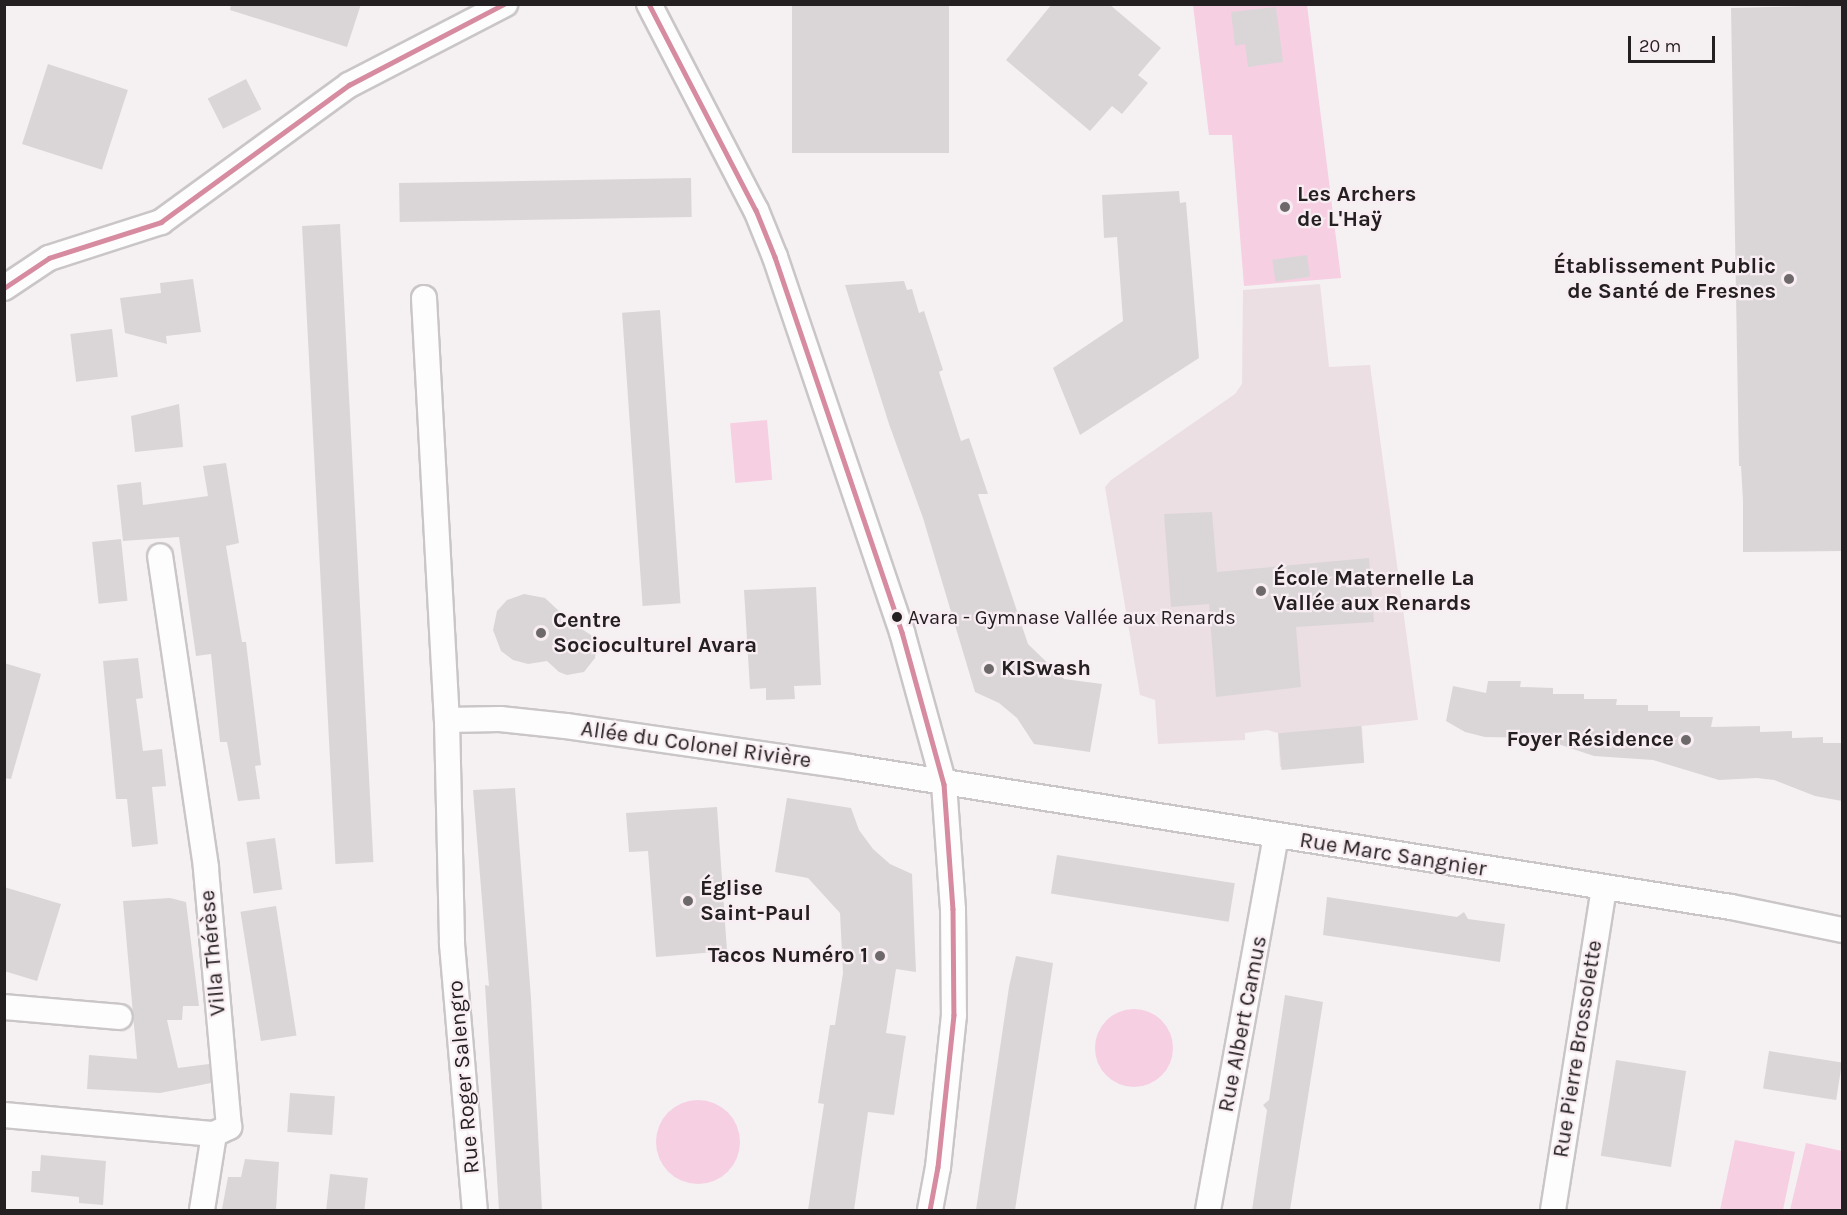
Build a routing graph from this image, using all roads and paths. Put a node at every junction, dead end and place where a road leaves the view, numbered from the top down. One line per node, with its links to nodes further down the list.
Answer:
1 (505, 4): 3 (street)
2 (649, 4): 7 (street)
3 (4, 288)
4 (424, 298): 6 (street)
5 (160, 556): 14 (street, Villa Thérèse)
6 (447, 720): 7 (street, Allée du Colonel Rivière); 16 (street, Rue Roger Salengro)
7 (944, 784): 8 (street, Rue Marc Sangnier); 17 (street)
8 (1276, 837): 9 (street, Rue Marc Sangnier); 18 (street, Rue Albert Camus)
9 (1604, 888): 10 (street, Rue Marc Sangnier); 19 (street, Rue Pierre Brossolette)
10 (1842, 930)
11 (4, 1007): 12 (street)
12 (120, 1017)
13 (4, 1115): 14 (street)
14 (214, 1134): 15 (street)
15 (202, 1210)
16 (475, 1210)
17 (930, 1210)
18 (1208, 1210)
19 (1553, 1210)

